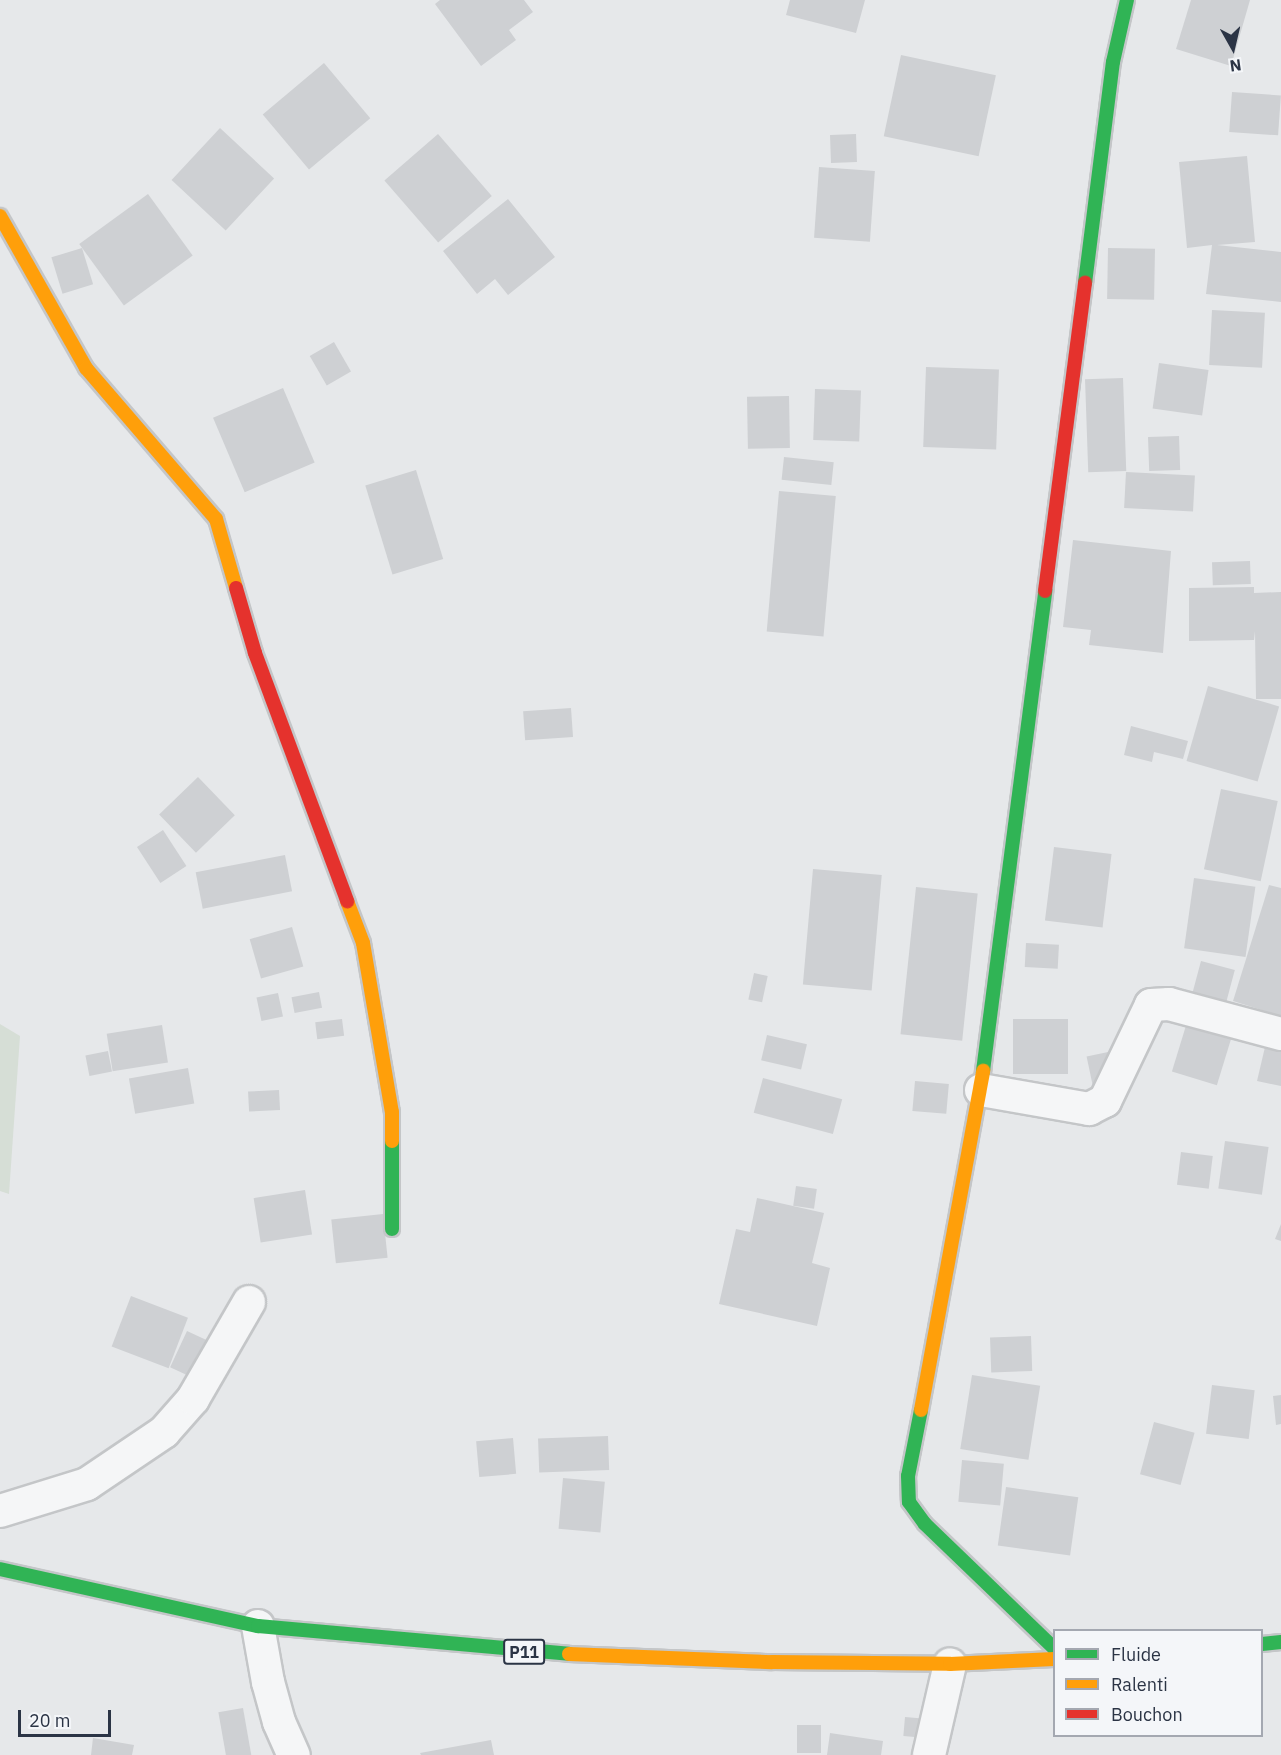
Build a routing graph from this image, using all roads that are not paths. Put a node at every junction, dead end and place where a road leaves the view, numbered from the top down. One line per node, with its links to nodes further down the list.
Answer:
1 (1127, 0): 4 (street)
2 (0, 216): 5 (street)
3 (1281, 1034): 4 (street)
4 (981, 1090): 12 (street)
5 (392, 1229)
6 (249, 1302): 7 (street)
7 (0, 1511)
8 (0, 1569): 9 (street, P11)
9 (258, 1626): 14 (street, P11); 15 (street)
10 (1281, 1642): 11 (street)
11 (1263, 1644)
12 (1053, 1647)
13 (1053, 1659): 14 (street, P11)
14 (950, 1664): 16 (street)
15 (294, 1755)
16 (929, 1755)

